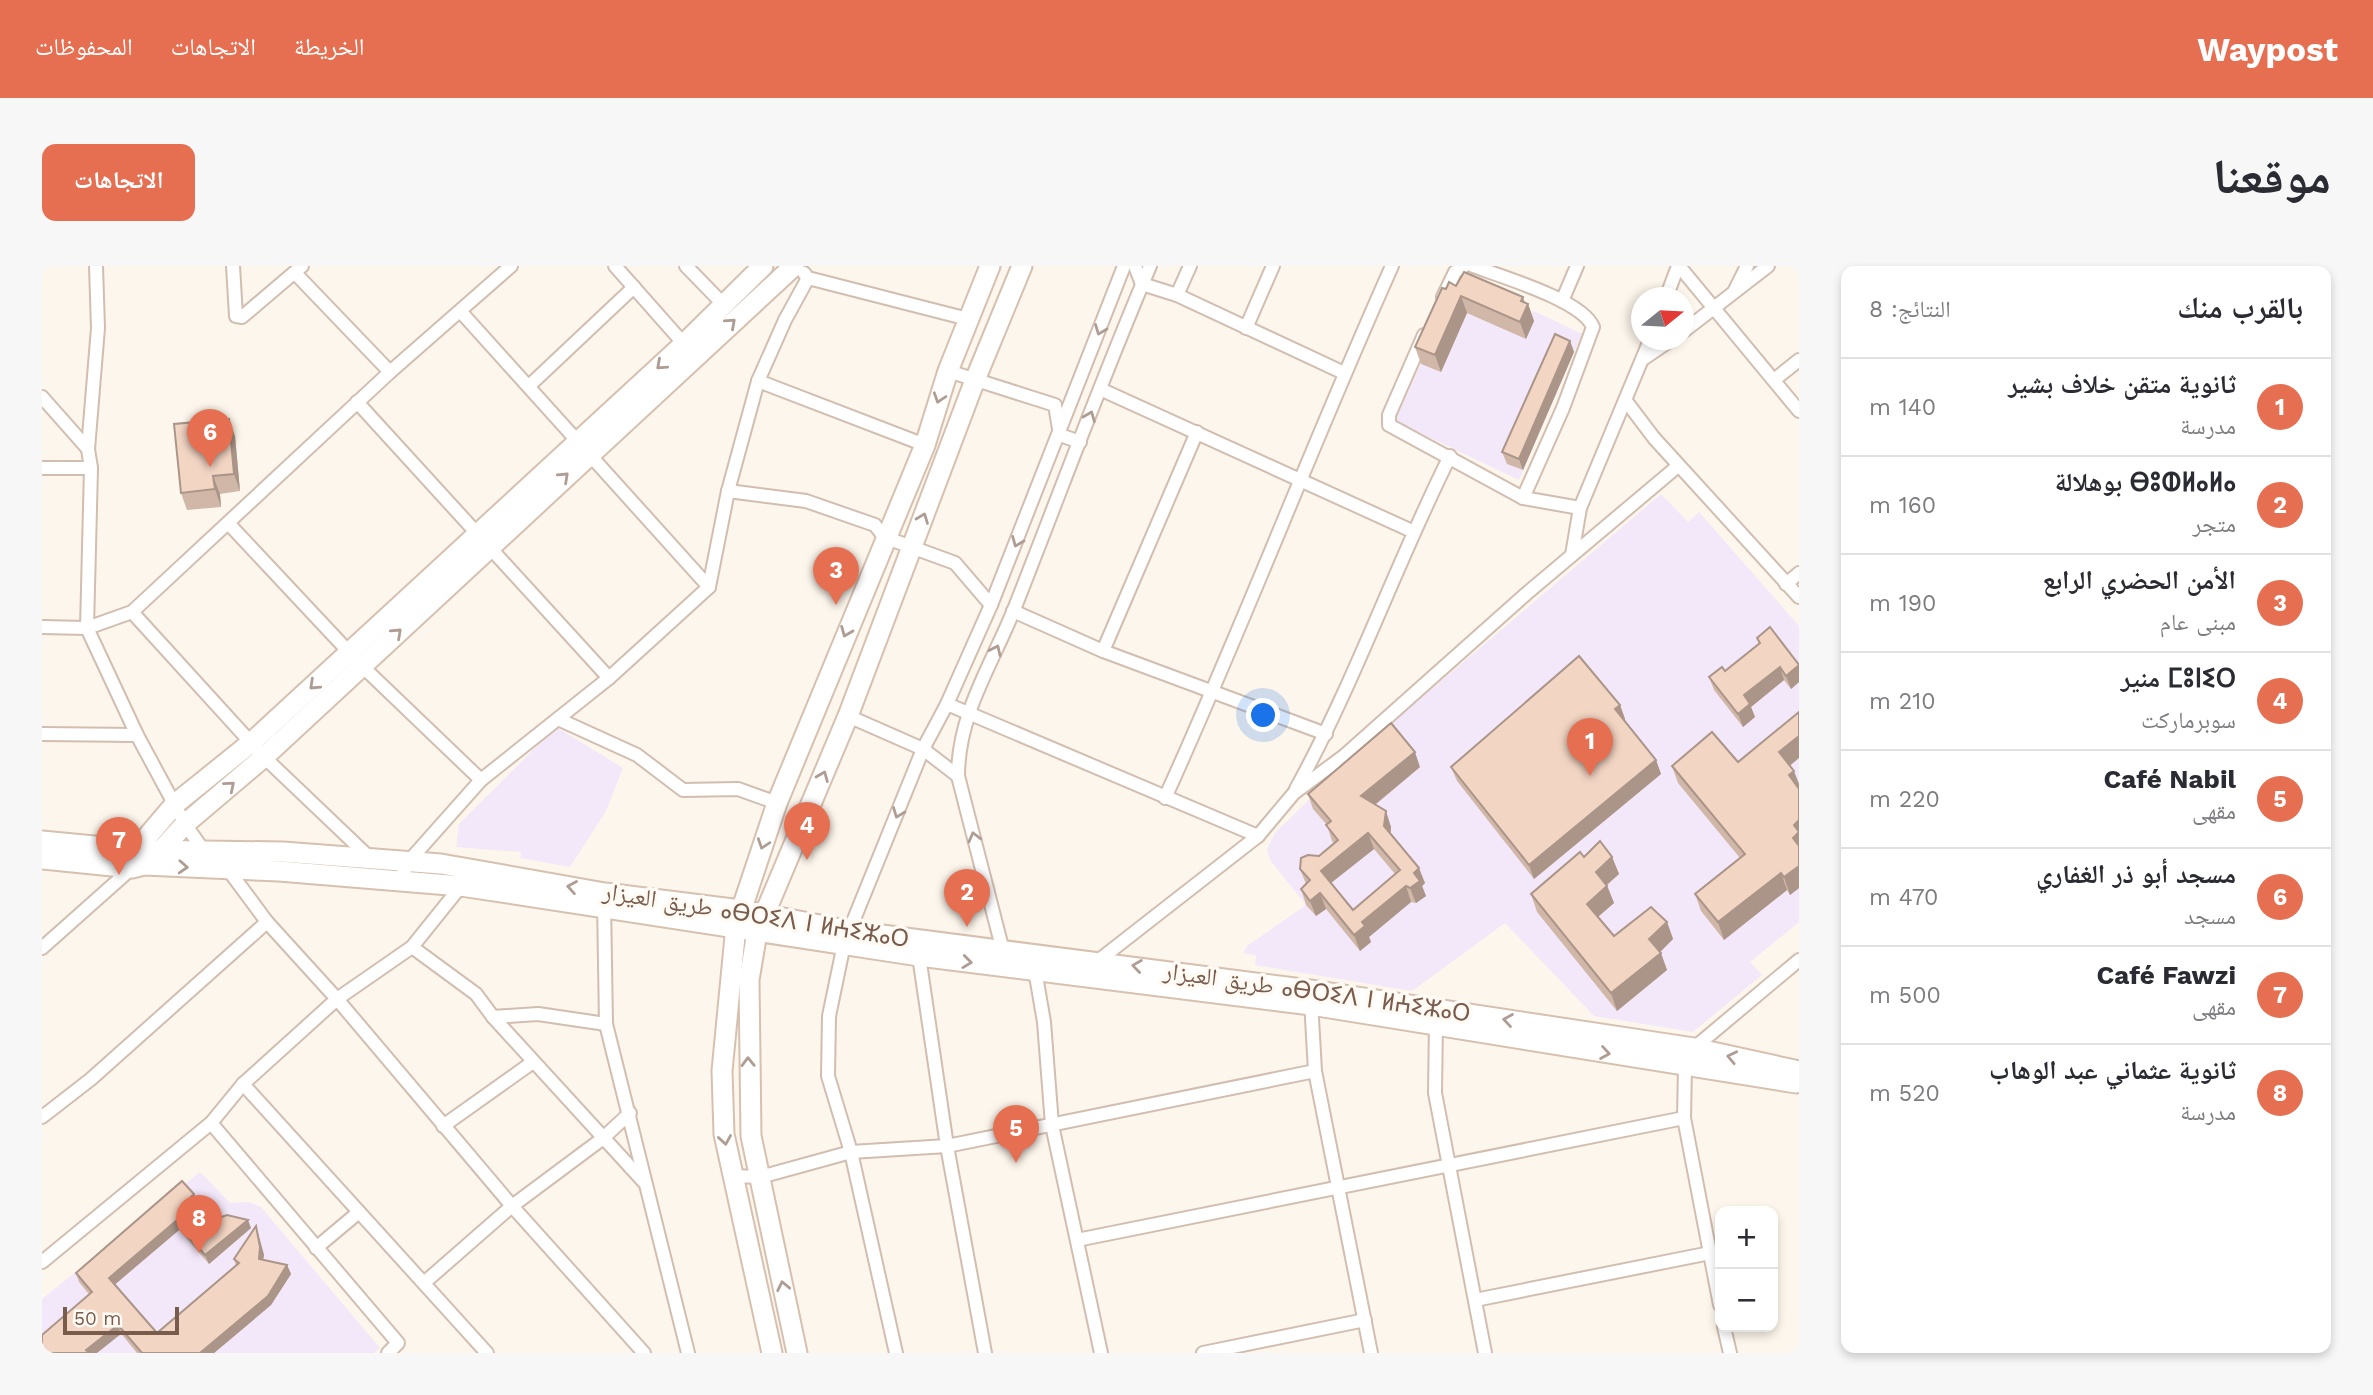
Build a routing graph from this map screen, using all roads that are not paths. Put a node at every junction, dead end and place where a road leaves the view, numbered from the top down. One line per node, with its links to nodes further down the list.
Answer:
1 (96, 266): 59 (street)
2 (233, 266): 21 (street)
3 (512, 266): 32 (street)
4 (615, 266): 25 (street)
5 (686, 266): 29 (street)
6 (763, 266): 29 (main road)
7 (990, 266): 33 (main road)
8 (1022, 266): 45 (main road)
9 (1124, 266): 55 (street, one-way to 55)
10 (1135, 266): 23 (street)
11 (1150, 266): 23 (street)
12 (1190, 266): 27 (street)
13 (1273, 266): 36 (street)
14 (1392, 266): 44 (street)
15 (1464, 266): 30 (street)
16 (1473, 266): 28 (street)
17 (1577, 266): 28 (street)
18 (1679, 266): 24 (street); 31 (street)
19 (1747, 266): 26 (street)
20 (1768, 266): 26 (street)
21 (299, 270): 43 (street)
22 (799, 270): 33 (street); 47 (street); 58 (main road, one-way to 22)
23 (1142, 284): 27 (street); 49 (street)
24 (1670, 287)
25 (634, 288): 37 (street); 48 (street)
26 (1734, 294): 31 (street)
27 (1177, 295): 36 (street)
28 (1562, 302): 66 (street)
29 (724, 305): 37 (main road)
30 (1439, 305)
31 (1715, 309): 34 (street); 46 (street)
32 (461, 312): 43 (street); 48 (street)
33 (968, 319): 42 (main road)
34 (1694, 324)
35 (1427, 327): 60 (street)
36 (1246, 328): 44 (street)
37 (684, 344): 58 (main road, one-way to 58)
38 (1646, 350): 40 (street)
39 (1656, 350): 40 (street)
40 (1643, 359): 51 (street)
41 (1799, 360): 46 (street)
42 (948, 371): 45 (street); 57 (main road, one-way to 57)
43 (390, 372): 52 (street)
44 (1343, 373): 64 (street)
45 (975, 380): 55 (street); 72 (main road, one-way to 45)
46 (1774, 380): 53 (street)
47 (758, 381): 57 (street); 65 (street)
48 (530, 385): 58 (street)
49 (1100, 389): 54 (street); 56 (street, one-way to 49)
50 (42, 397): 59 (street)
51 (1626, 401): 61 (street); 67 (street)
52 (357, 402): 68 (street); 71 (street)
53 (1799, 411)
54 (1197, 432): 64 (street); 83 (street)
55 (1060, 435): 56 (street); 78 (street, one-way to 78)
56 (1080, 442): 79 (street)
57 (925, 445): 70 (main road)
58 (583, 448): 71 (main road); 76 (street)
59 (88, 449): 63 (street)
60 (1450, 456): 66 (street); 69 (street)
61 (1678, 466): 73 (street); 75 (street)
62 (42, 467): 63 (street)
63 (91, 468): 82 (street)
64 (1301, 479): 69 (street); 86 (street)
65 (728, 491): 70 (street); 76 (street)
66 (1523, 498): 67 (street)
67 (1580, 508): 73 (street)
68 (228, 523): 80 (street); 84 (street)
69 (1412, 531): 92 (street)
70 (884, 537): 72 (street); 100 (main road, one-way to 100)
71 (483, 540): 84 (main road); 85 (street)
72 (913, 545): 78 (street); 89 (main road)
73 (1572, 555): 98 (street)
74 (1799, 573): 75 (street)
75 (1786, 584): 77 (street)
76 (709, 587): 85 (street)
77 (1799, 597)
78 (991, 605): 87 (street)
79 (1013, 611): 83 (street); 88 (street, one-way to 79)
80 (132, 612): 82 (street); 95 (street)
81 (42, 627): 82 (street)
82 (87, 628): 93 (street)
83 (1103, 651): 86 (street)
84 (355, 659): 95 (main road); 97 (street)
85 (609, 678): 90 (street)
86 (1213, 694): 92 (street); 99 (street)
87 (947, 704): 88 (street); 94 (street)
88 (967, 712): 96 (street); 99 (street)
89 (848, 716): 94 (street); 117 (main road, one-way to 89)
90 (558, 719): 97 (street); 100 (street)
91 (42, 734): 93 (street)
92 (1326, 734): 98 (street)
93 (137, 735): 101 (street)
94 (923, 749): 96 (street); 118 (street, one-way to 118)
95 (258, 750): 101 (main road); 102 (main road, one-way to 95); 109 (street)
96 (958, 776): 121 (street, one-way to 96)
97 (481, 780): 110 (street)
98 (1294, 793): 103 (street)
99 (1165, 797): 103 (street)
100 (776, 803): 115 (main road, one-way to 115)
101 (175, 804): 102 (street); 108 (main road)
102 (185, 824): 105 (street); 106 (main road)
103 (1258, 836): 124 (street)
104 (42, 841): 108 (main road, طريق العيزار ⴰⴱⵔⵉⴷ ⵏ ⵍⵄⵉⵣⴰⵔ)
105 (202, 850): 106 (main road, طريق العيزار ⴰⴱⵔⵉⴷ ⵏ ⵍⵄⵉⵣⴰⵔ); 109 (main road, طريق العيزار ⴰⴱⵔⵉⴷ ⵏ ⵍⵄⵉⵣⴰⵔ); 111 (street)
106 (162, 851): 108 (main road, طريق العيزار ⴰⴱⵔⵉⴷ ⵏ ⵍⵄⵉⵣⴰⵔ)
107 (42, 859): 108 (main road, طريق العيزار ⴰⴱⵔⵉⴷ ⵏ ⵍⵄⵉⵣⴰⵔ)
108 (137, 861): 111 (main road, طريق العيزار ⴰⴱⵔⵉⴷ ⵏ ⵍⵄⵉⵣⴰⵔ, one-way to 111); 120 (street)
109 (373, 861): 110 (main road, طريق العيزار ⴰⴱⵔⵉⴷ ⵏ ⵍⵄⵉⵣⴰⵔ)
110 (409, 861): 112 (street); 114 (main road, طريق العيزار ⴰⴱⵔⵉⴷ ⵏ ⵍⵄⵉⵣⴰⵔ, one-way to 110)
111 (230, 870): 112 (main road, طريق العيزار ⴰⴱⵔⵉⴷ ⵏ ⵍⵄⵉⵣⴰⵔ); 116 (street)
112 (400, 879): 113 (main road, طريق العيزار ⴰⴱⵔⵉⴷ ⵏ ⵍⵄⵉⵣⴰⵔ)
113 (461, 886): 114 (main road, طريق العيزار ⴰⴱⵔⵉⴷ ⵏ ⵍⵄⵉⵣⴰⵔ); 119 (street)
114 (604, 901): 115 (main road, طريق العيزار ⴰⴱⵔⵉⴷ ⵏ ⵍⵄⵉⵣⴰⵔ); 130 (street)
115 (738, 918): 117 (main road, طريق العيزار ⴰⴱⵔⵉⴷ ⵏ ⵍⵄⵉⵣⴰⵔ); 147 (main road, one-way to 147)
116 (267, 922): 127 (street); 138 (street)
117 (761, 923): 118 (main road, طريق العيزار ⴰⴱⵔⵉⴷ ⵏ ⵍⵄⵉⵣⴰⵔ); 148 (main road, one-way to 117)
118 (848, 938): 121 (main road, طريق العيزار ⴰⴱⵔⵉⴷ ⵏ ⵍⵄⵉⵣⴰⵔ); 122 (main road, طريق العيزار ⴰⴱⵔⵉⴷ ⵏ ⵍⵄⵉⵣⴰⵔ); 145 (street)
119 (412, 947): 127 (street); 128 (street)
120 (42, 948)
121 (1003, 951): 124 (main road, طريق العيزار ⴰⴱⵔⵉⴷ ⵏ ⵍⵄⵉⵣⴰⵔ)
122 (919, 956): 125 (main road, طريق العيزار ⴰⴱⵔⵉⴷ ⵏ ⵍⵄⵉⵣⴰⵔ, one-way to 125); 144 (street)
123 (1799, 960): 131 (street)
124 (1092, 969): 125 (main road, طريق العيزار ⴰⴱⵔⵉⴷ ⵏ ⵍⵄⵉⵣⴰⵔ); 126 (main road, طريق العيزار ⴰⴱⵔⵉⴷ ⵏ ⵍⵄⵉⵣⴰⵔ)
125 (1035, 970): 141 (street)
126 (1311, 998): 129 (main road, طريق العيزار ⴰⴱⵔⵉⴷ ⵏ ⵍⵄⵉⵣⴰⵔ); 133 (street)
127 (337, 999): 135 (street); 142 (street)
128 (493, 1017): 130 (street); 132 (street)
129 (1436, 1018): 131 (main road, طريق العيزار ⴰⴱⵔⵉⴷ ⵏ ⵍⵄⵉⵣⴰⵔ); 146 (street)
130 (606, 1024): 137 (street)
131 (1689, 1057): 134 (main road, طريق العيزار ⴰⴱⵔⵉⴷ ⵏ ⵍⵄⵉⵣⴰⵔ, one-way to 131); 136 (main road, طريق العيزار ⴰⴱⵔⵉⴷ ⵏ ⵍⵄⵉⵣⴰⵔ); 139 (street)
132 (533, 1062): 142 (street); 143 (street)
133 (1315, 1071): 141 (street); 150 (street)
134 (1799, 1071)
135 (243, 1084): 140 (street); 152 (street)
136 (1799, 1084)
137 (630, 1113): 143 (street); 149 (street)
138 (42, 1117)
139 (1684, 1118): 146 (street); 155 (street)
140 (211, 1124): 154 (street); 156 (street)
141 (1052, 1125): 144 (street); 153 (street)
142 (443, 1126): 151 (street)
143 (602, 1139): 149 (street); 151 (street)
144 (947, 1146): 145 (street); 169 (street)
145 (851, 1152): 148 (street); 168 (street)
146 (1449, 1165): 150 (street); 159 (street)
147 (732, 1176): 148 (street); 166 (main road)
148 (760, 1177): 167 (main road, one-way to 148)
149 (644, 1182): 165 (street)
150 (1338, 1187): 153 (street); 160 (street)
151 (512, 1206): 158 (street); 164 (street)
152 (359, 1212): 154 (street); 158 (street)
153 (1077, 1240): 170 (street)
154 (316, 1248): 162 (street)
155 (1710, 1254): 157 (street); 159 (street)
156 (42, 1262)
157 (1715, 1280)
158 (425, 1282): 163 (street)
159 (1475, 1300): 173 (street)
160 (1365, 1320): 171 (street); 172 (street)
161 (1725, 1332): 174 (street)
162 (388, 1353)
163 (488, 1353)
164 (644, 1353)
165 (688, 1353)
166 (772, 1353)
167 (797, 1353)
168 (896, 1353)
169 (985, 1353)
170 (1101, 1353)
171 (1203, 1353)
172 (1371, 1353)
173 (1485, 1353)
174 (1730, 1353)

